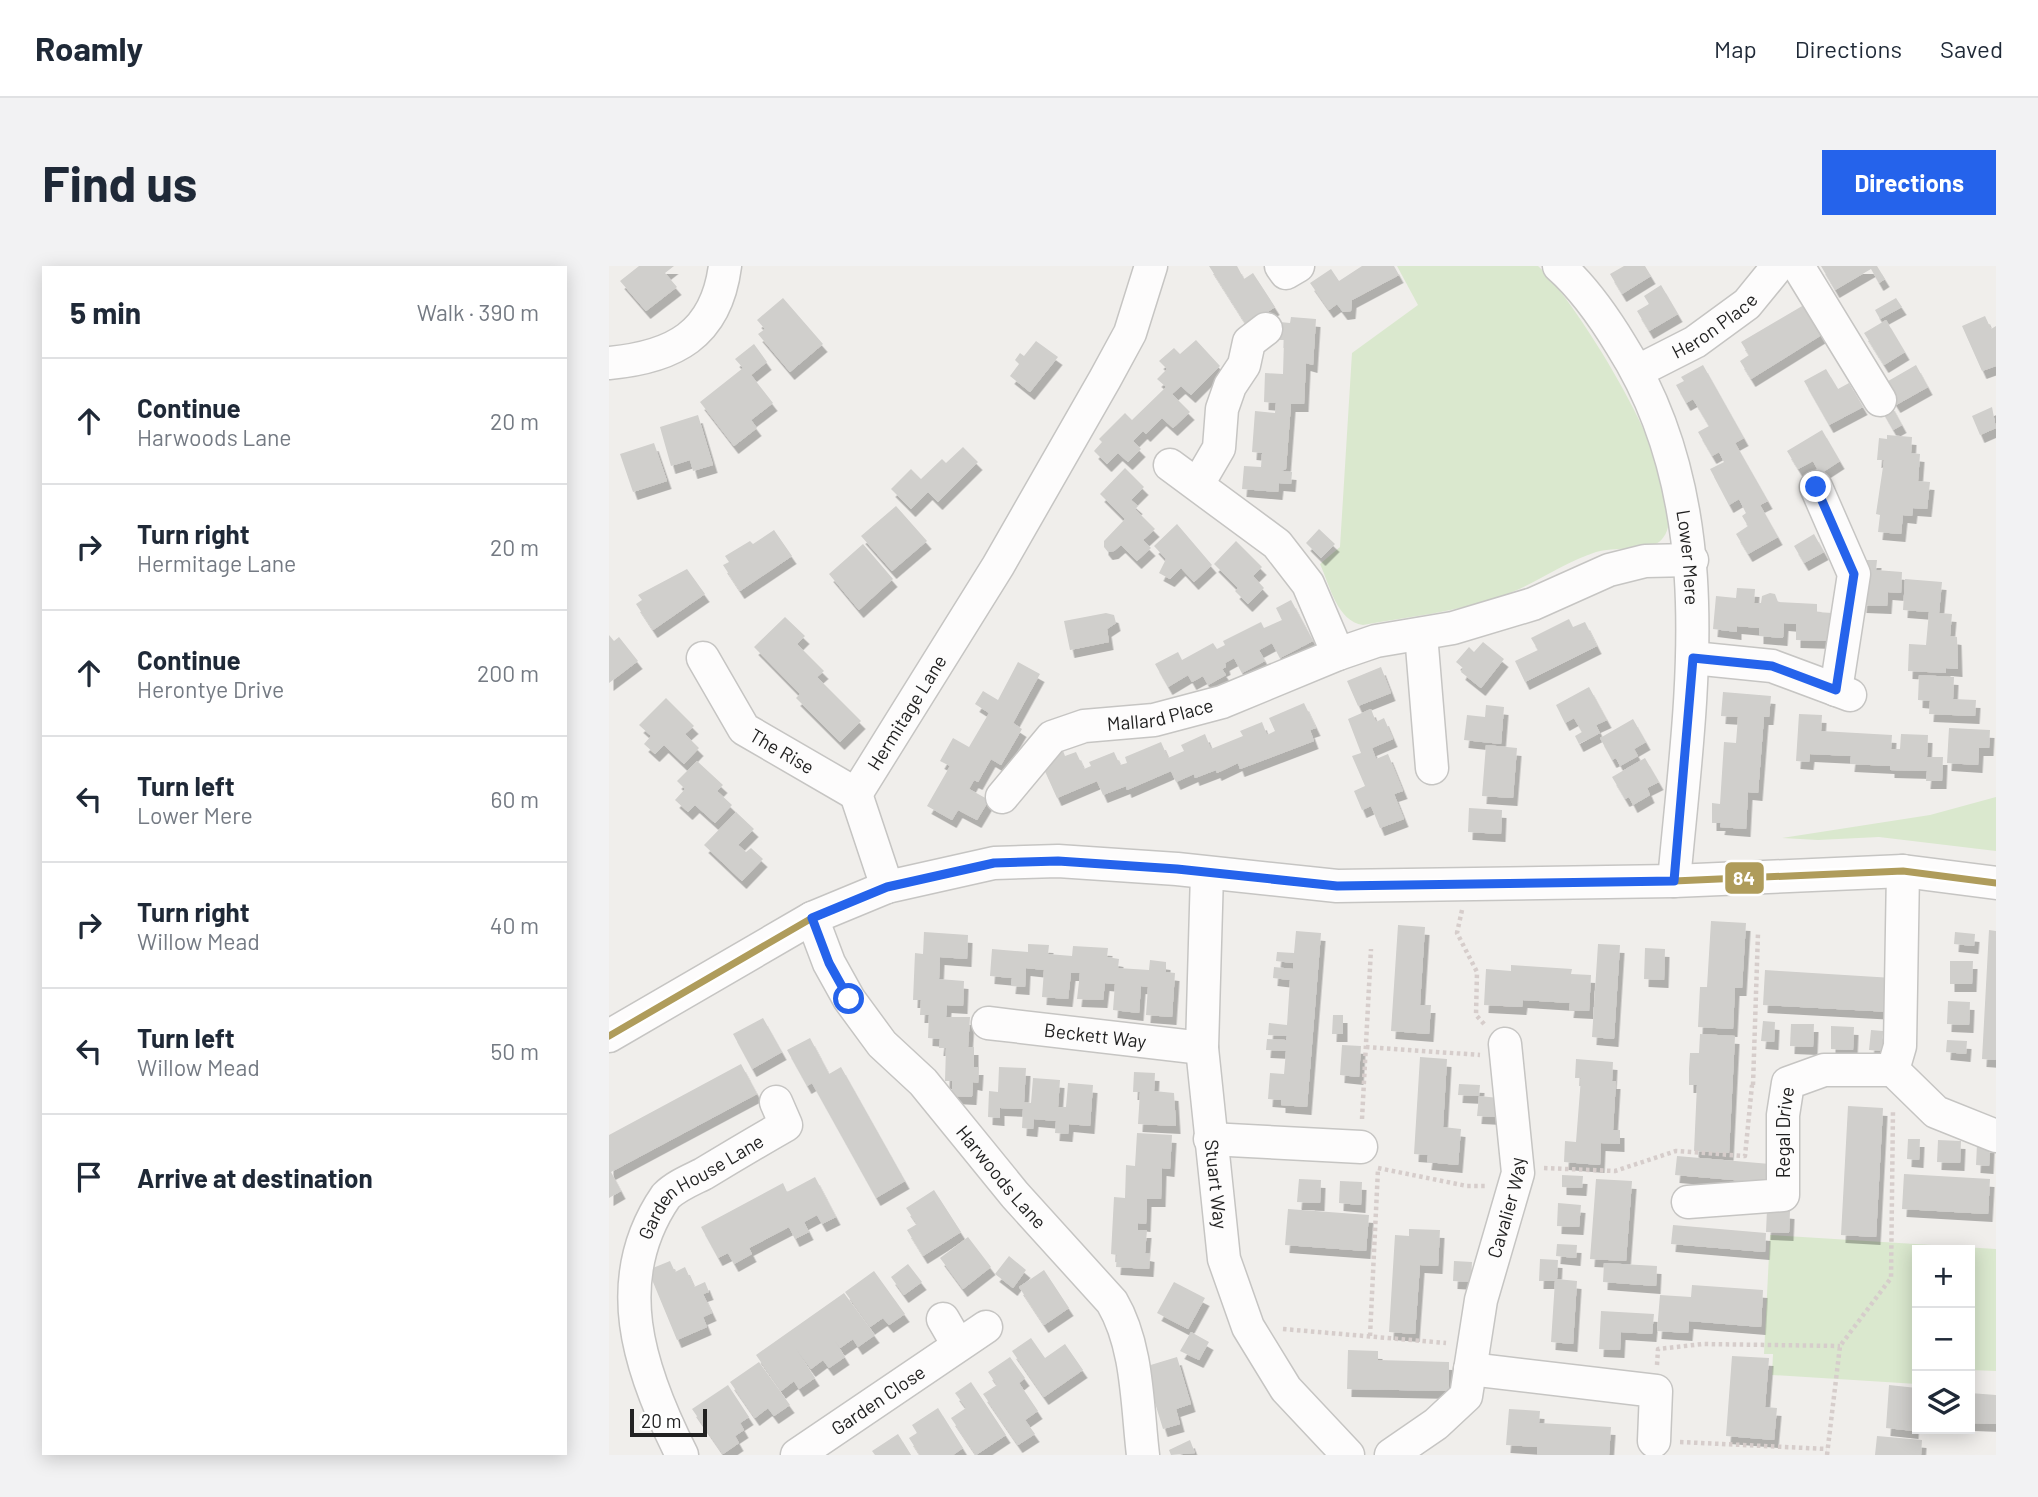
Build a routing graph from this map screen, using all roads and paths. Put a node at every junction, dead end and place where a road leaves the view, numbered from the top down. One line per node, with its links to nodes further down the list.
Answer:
1 (725, 266): 9 (street)
2 (1151, 266): 21 (street, Hermitage Lane)
3 (1281, 266): 4 (street)
4 (1298, 266)
5 (1559, 266): 10 (street, Lower Mere)
6 (1779, 266): 10 (street, Heron Place)
7 (1798, 266): 11 (street)
8 (1266, 329): 13 (street)
9 (609, 363)
10 (1638, 371): 15 (street, Lower Mere)
11 (1880, 400)
12 (1170, 465): 13 (street)
13 (1198, 484): 17 (street)
14 (1816, 487): 19 (street)
15 (1692, 560): 16 (street, Mallard Place); 19 (street, Lower Mere)
16 (1420, 634): 17 (street, Mallard Place); 20 (street)
17 (1338, 654): 22 (street, Mallard Place)
18 (703, 658): 21 (street, The Rise)
19 (1693, 658): 25 (street, Lower Mere)
20 (1432, 768)
21 (856, 794): 28 (street)
22 (1002, 797)
23 (1903, 872): 25 (street); 26 (street); 37 (street)
24 (1207, 873): 27 (street); 28 (street); 35 (street, Stuart Way)
25 (1674, 881): 27 (street)
26 (1996, 883)
27 (1468, 885): 36 (path)
28 (887, 887): 29 (street)
29 (812, 918): 33 (street); 56 (street, Harwoods Lane)
30 (1758, 933): 39 (path)
31 (1371, 949): 34 (path)
32 (988, 1023): 35 (street, Beckett Way)
33 (609, 1036)
34 (1366, 1047): 36 (path); 43 (path)
35 (1202, 1048): 42 (street, Stuart Way)
36 (1506, 1050): 44 (street, Cavalier Way)
37 (1893, 1070): 38 (street, Regal Drive); 41 (street); 49 (path)
38 (1788, 1083): 39 (path); 45 (street, Regal Drive)
39 (1752, 1085): 44 (path)
40 (787, 1124): 54 (street, Garden House Lane)
41 (1996, 1136)
42 (1210, 1139): 43 (street); 46 (street, Stuart Way)
43 (1370, 1158): 44 (path); 48 (path)
44 (1516, 1176): 50 (street, Cavalier Way)
45 (1688, 1202)
46 (1248, 1326): 48 (path); 57 (street, Stuart Way)
47 (986, 1327): 55 (street, Garden Close)
48 (1370, 1336): 50 (path)
49 (1840, 1346): 51 (path); 53 (path)
50 (1472, 1357): 51 (street); 58 (street, Cavalier Way)
51 (1656, 1391): 52 (street)
52 (1654, 1441): 53 (path)
53 (1827, 1452)
54 (682, 1455)
55 (797, 1455)
56 (1143, 1455)
57 (1348, 1455)
58 (1391, 1455)

